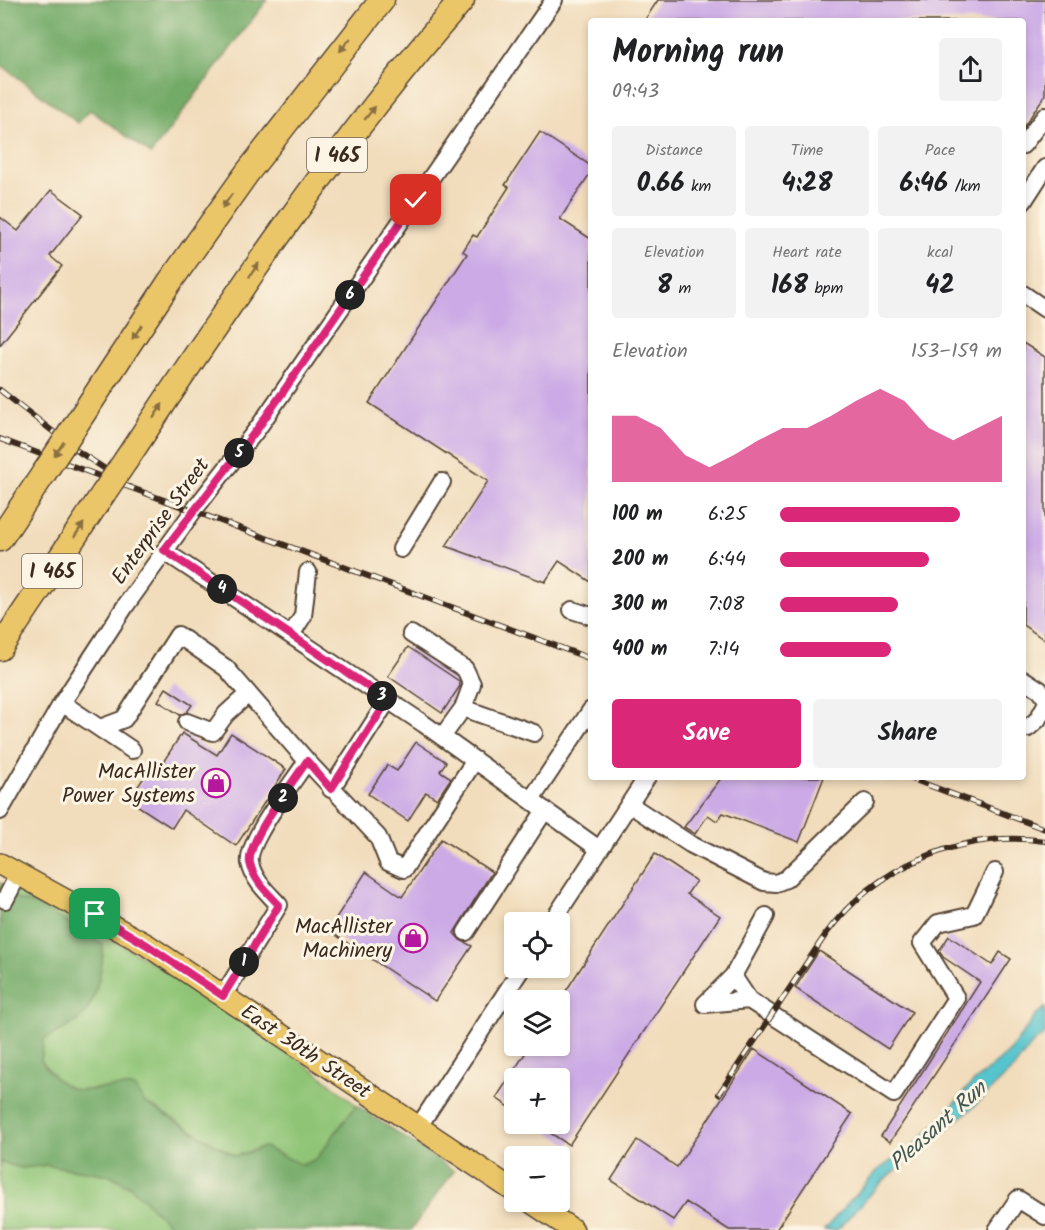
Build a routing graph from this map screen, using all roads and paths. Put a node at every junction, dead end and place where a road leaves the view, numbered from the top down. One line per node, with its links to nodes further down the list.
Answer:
1 (382, 0): 11 (highway, I 465, one-way to 11, bridge)
2 (462, 0): 19 (highway, I 465, one-way to 2, bridge)
3 (554, 0): 13 (street, Enterprise Street)
4 (1045, 116): 5 (street)
5 (1026, 141)
6 (1045, 168): 7 (street)
7 (1026, 197)
8 (1026, 296): 9 (street)
9 (1045, 309)
10 (442, 482): 12 (street)
11 (0, 538)
12 (401, 549)
13 (164, 550): 18 (street); 24 (street, Enterprise Street)
14 (308, 572): 18 (street)
15 (572, 610): 16 (street)
16 (588, 615)
17 (411, 634): 26 (street)
18 (291, 635): 23 (street)
19 (0, 648)
20 (1026, 681): 22 (street)
21 (248, 694): 28 (street); 30 (street); 35 (street)
22 (1045, 697)
23 (388, 700): 32 (street); 37 (street)
24 (62, 703): 30 (street); 42 (street, Enterprise Street)
25 (1045, 706): 29 (street)
26 (463, 708): 31 (street); 32 (street)
27 (588, 714): 38 (street)
28 (187, 722)
29 (1026, 727)
30 (100, 728): 33 (street)
31 (534, 733)
32 (442, 736): 34 (street)
33 (132, 750)
34 (475, 760): 37 (street); 38 (street)
35 (307, 761): 37 (street); 53 (street)
36 (645, 780): 40 (street)
37 (331, 789)
38 (531, 800): 41 (street)
39 (864, 802): 40 (street)
40 (629, 804): 43 (street)
41 (545, 810): 43 (street); 50 (street)
42 (0, 811)
43 (599, 849): 48 (street)
44 (0, 864): 46 (main road, East 30th Street)
45 (995, 872): 54 (street)
46 (18, 875): 47 (street); 53 (main road, East 30th Street)
47 (5, 900)
48 (558, 912)
49 (766, 916): 51 (street)
50 (466, 932)
51 (733, 976): 54 (street); 54 (street)
52 (515, 978): 55 (street)
53 (223, 996): 55 (main road, East 30th Street)
54 (749, 1000)
55 (418, 1126): 56 (main road, East 30th Street)
56 (504, 1184)
57 (546, 1212): 59 (main road)
58 (1045, 1216): 60 (street)
59 (573, 1230)
60 (997, 1230)

